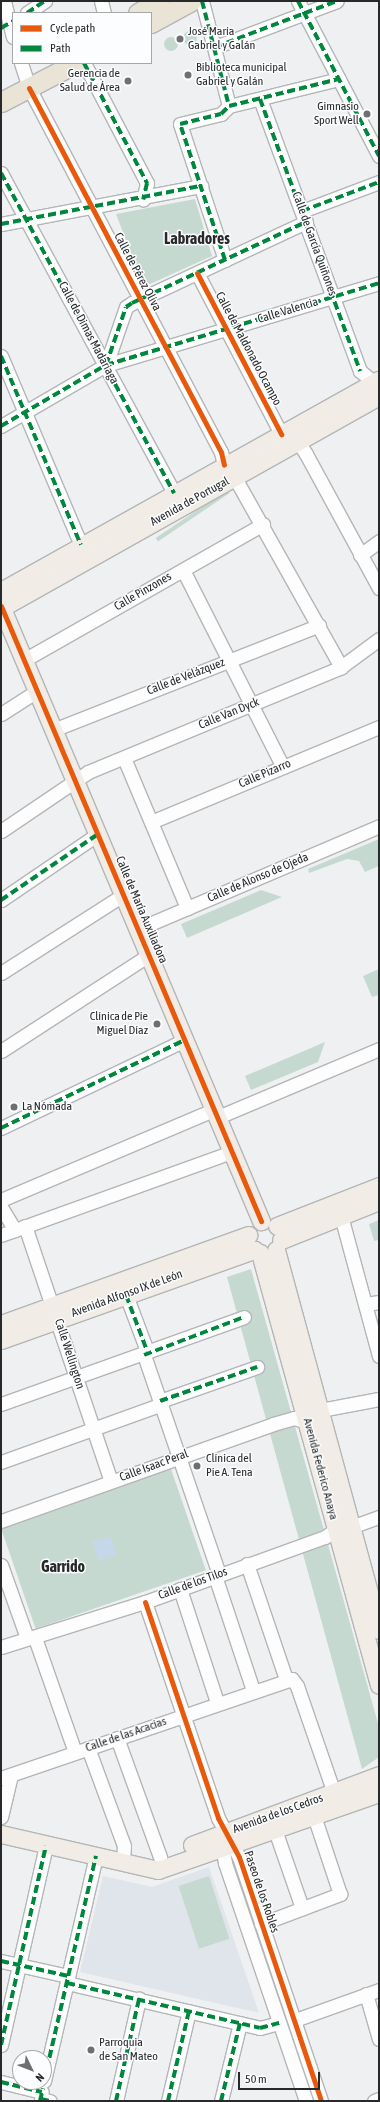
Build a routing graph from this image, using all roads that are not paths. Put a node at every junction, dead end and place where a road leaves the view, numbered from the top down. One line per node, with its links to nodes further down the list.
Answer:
1 (4, 1): 14 (street)
2 (45, 1): 9 (street)
3 (101, 1): 10 (street)
4 (160, 1): 11 (highway)
5 (191, 1): 13 (highway)
6 (202, 1): 16 (street)
7 (298, 1): 12 (street)
8 (337, 1): 12 (street)
9 (28, 12)
10 (104, 12)
11 (140, 12)
12 (304, 13): 16 (street); 21 (street)
13 (152, 22)
14 (8, 24): 15 (street)
15 (12, 34)
16 (215, 47): 25 (street)
17 (46, 64): 20 (highway)
18 (72, 64): 20 (highway)
19 (85, 64): 30 (street)
20 (25, 76): 22 (highway); 24 (highway); 31 (street, Calle de Pérez Oliva)
21 (339, 79): 23 (street); 26 (street)
22 (1, 88)
23 (260, 99): 25 (street); 32 (street, Calle de García Quiñones)
24 (1, 102)
25 (229, 106): 29 (street)
26 (379, 156)
27 (1, 173): 33 (street, Calle de Dimas Madariaga)
28 (379, 182): 32 (street)
29 (201, 186): 30 (street); 35 (street)
30 (143, 200): 31 (street)
31 (91, 207): 33 (street); 38 (street, Calle de Pérez Oliva)
32 (304, 217): 35 (street); 39 (street, Calle de García Quiñones)
33 (26, 219): 34 (street); 43 (street, Calle de Dimas Madariaga)
34 (1, 224)
35 (225, 260): 36 (street)
36 (197, 273): 38 (street); 40 (street, Calle de Maldonado Ocampo)
37 (379, 283): 39 (street, Calle Valencia)
38 (140, 298): 41 (street, Calle de Pérez Oliva); 43 (street)
39 (333, 298): 40 (street, Calle Valencia); 44 (street, Calle de García Quiñones)
40 (227, 330): 41 (street, Calle Valencia); 47 (street, Calle de Maldonado Ocampo)
41 (166, 348): 43 (street, Calle Valencia); 49 (street, Calle de Pérez Oliva)
42 (1, 356): 45 (street)
43 (106, 365): 45 (street, Calle Valencia); 50 (street, Calle de Dimas Madariaga)
44 (378, 386): 47 (main road, Avenida de Portugal); 48 (main road, Avenida de Portugal)
45 (24, 412): 46 (street, Calle Valencia); 53 (street)
46 (1, 426)
47 (281, 434): 48 (street); 49 (main road, Avenida de Portugal)
48 (298, 442): 49 (main road, Avenida de Portugal); 54 (street)
49 (230, 471): 50 (main road, Avenida de Portugal); 51 (street, Calle de Pérez Oliva); 57 (main road, Avenida de Portugal)
50 (174, 493): 53 (main road, Avenida de Portugal)
51 (263, 524): 55 (street, Calle Pinzones); 58 (street, Calle de Pérez Oliva)
52 (379, 541): 54 (street)
53 (81, 545): 57 (main road, Avenida de Portugal)
54 (360, 555): 56 (street)
55 (183, 570): 60 (street, Calle Pinzones); 61 (street)
56 (379, 588)
57 (1, 603): 60 (main road, Calle de María Auxiliadora)
58 (319, 625): 61 (street, Calle de Velázquez); 62 (street, Calle de Pérez Oliva)
59 (379, 640): 62 (street, Calle Van Dyck)
60 (24, 660): 63 (main road, Calle de María Auxiliadora)
61 (229, 660): 64 (street); 67 (street, Calle de Velázquez)
62 (341, 667): 64 (street, Calle Van Dyck)
63 (37, 691): 65 (street); 67 (main road, Calle de María Auxiliadora)
64 (252, 705): 68 (street, Calle Van Dyck); 69 (street)
65 (1, 714)
66 (379, 727): 69 (street, Calle Pizarro)
67 (53, 730): 70 (main road, Calle de María Auxiliadora)
68 (124, 758): 70 (street, Calle Van Dyck); 71 (street)
69 (283, 767): 71 (street, Calle Pizarro)
70 (76, 782): 73 (street, Calle Van Dyck); 74 (main road, Calle de María Auxiliadora)
71 (151, 822): 77 (street)
72 (379, 826): 77 (street, Calle de Alonso de Ojeda)
73 (1, 831)
74 (98, 834): 75 (main road, Calle de María Auxiliadora); 76 (street)
75 (123, 895): 78 (main road, Calle de María Auxiliadora); 80 (street)
76 (1, 900)
77 (187, 908): 78 (street, Calle de Alonso de Ojeda)
78 (138, 929): 79 (main road, Calle de María Auxiliadora)
79 (149, 955): 81 (main road, Calle de María Auxiliadora); 83 (street)
80 (1, 973)
81 (185, 1040): 84 (main road, Calle de María Auxiliadora); 85 (street)
82 (379, 1049): 84 (street)
83 (1, 1051)
84 (216, 1113): 86 (main road, Calle de María Auxiliadora); 88 (street)
85 (1, 1128)
86 (232, 1152): 92 (street); 94 (main road, Calle de María Auxiliadora)
87 (379, 1186): 94 (main road, Avenida Alfonso IX de León)
88 (1, 1200)
89 (379, 1201): 91 (main road, Avenida Alfonso IX de León)
90 (1, 1207): 92 (street, Calle Wellington)
91 (341, 1216): 94 (main road, Avenida Alfonso IX de León); 97 (street)
92 (20, 1228): 93 (street); 98 (street, Calle Wellington)
93 (1, 1235)
94 (265, 1239): 95 (main road, Avenida Alfonso IX de León); 98 (main road, Avenida Alfonso IX de León); 109 (main road, Avenida Federico Anaya)
95 (126, 1295): 98 (main road, Avenida Alfonso IX de León); 102 (street)
96 (379, 1302): 97 (street)
97 (366, 1304): 103 (street)
98 (55, 1312): 100 (main road, Avenida Alfonso IX de León); 101 (main road, Avenida Alfonso IX de León); 105 (street, Calle Wellington)
99 (244, 1317): 102 (street)
100 (1, 1324)
101 (1, 1340)
102 (145, 1353): 105 (street); 107 (street)
103 (379, 1356)
104 (257, 1367): 107 (street)
105 (76, 1376): 108 (street); 110 (street, Calle Wellington)
106 (379, 1399): 109 (street, Calle Isaac Peral)
107 (161, 1403): 110 (street); 111 (street)
108 (1, 1404)
109 (310, 1415): 111 (street, Calle Isaac Peral); 116 (main road, Avenida Federico Anaya)
110 (94, 1428): 112 (street); 113 (street, Calle Wellington)
111 (181, 1456): 113 (street, Calle Isaac Peral); 119 (street)
112 (1, 1462)
113 (111, 1481): 115 (street, Calle Isaac Peral)
114 (379, 1517): 116 (street, Calle de los Tilos)
115 (1, 1521)
116 (343, 1528): 117 (street, Calle de los Tilos); 122 (main road, Avenida Federico Anaya); 126 (main road, Avenida Federico Anaya)
117 (247, 1564): 119 (street, Calle de los Tilos); 125 (street)
118 (1, 1565): 123 (street)
119 (217, 1575): 120 (street, Calle de los Tilos); 127 (street)
120 (180, 1589): 121 (street, Calle de los Tilos); 128 (street)
121 (145, 1602): 123 (street, Calle de los Tilos); 129 (street, Paseo de los Robles)
122 (379, 1630)
123 (31, 1638): 124 (street, Calle de los Tilos); 132 (street)
124 (1, 1647)
125 (286, 1679): 127 (street, Calle de las Acacias); 136 (street)
126 (379, 1685)
127 (253, 1690): 128 (street, Calle de las Acacias)
128 (217, 1702): 129 (street, Calle de las Acacias)
129 (184, 1714): 130 (street, Calle de las Acacias); 141 (street, Paseo de los Robles)
130 (117, 1738): 131 (street, Calle de las Acacias); 144 (street)
131 (88, 1748): 132 (street, Calle de las Acacias); 145 (street)
132 (75, 1752): 134 (street, Calle de las Acacias)
133 (379, 1775): 136 (main road, Avenida de los Cedros)
134 (6, 1777): 138 (street, Calle de las Acacias)
135 (379, 1793): 137 (main road, Avenida de los Cedros)
136 (334, 1794): 137 (main road, Avenida de los Cedros)
137 (310, 1810): 139 (main road, Avenida de los Cedros); 141 (main road, Avenida de los Cedros); 146 (street)
138 (1, 1817)
139 (275, 1830): 141 (main road, Avenida de los Cedros); 146 (street)
140 (1, 1834): 142 (main road, Avenida de los Cedros)
141 (225, 1840): 144 (main road, Avenida de los Cedros); 145 (main road, Avenida de los Cedros); 147 (street, Paseo de los Robles); 157 (street, Paseo de los Robles)
142 (46, 1846): 143 (main road, Avenida de los Cedros); 149 (street)
143 (96, 1856): 145 (main road, Avenida de los Cedros); 150 (street)
144 (160, 1857): 145 (main road, Avenida de los Cedros)
145 (133, 1865)
146 (302, 1908): 147 (street)
147 (261, 1924): 155 (street, Paseo de los Robles)
148 (1, 1961): 149 (street)
149 (19, 1965): 150 (street); 159 (street)
150 (67, 1980): 153 (street); 161 (street)
151 (379, 1990): 152 (street)
152 (366, 1994): 155 (street); 158 (street)
153 (139, 1999): 154 (street); 163 (street)
154 (189, 2011): 156 (street); 164 (street)
155 (295, 2020): 167 (street, Paseo de los Robles)
156 (240, 2023): 157 (street); 165 (street)
157 (279, 2023): 166 (street, Paseo de los Robles)
158 (379, 2039)
159 (1, 2045)
160 (1, 2082): 161 (street)
161 (44, 2093)
162 (379, 2099): 168 (street)
163 (116, 2101)
164 (168, 2101)
165 (221, 2101)
166 (306, 2101)
167 (321, 2101)
168 (374, 2101)

